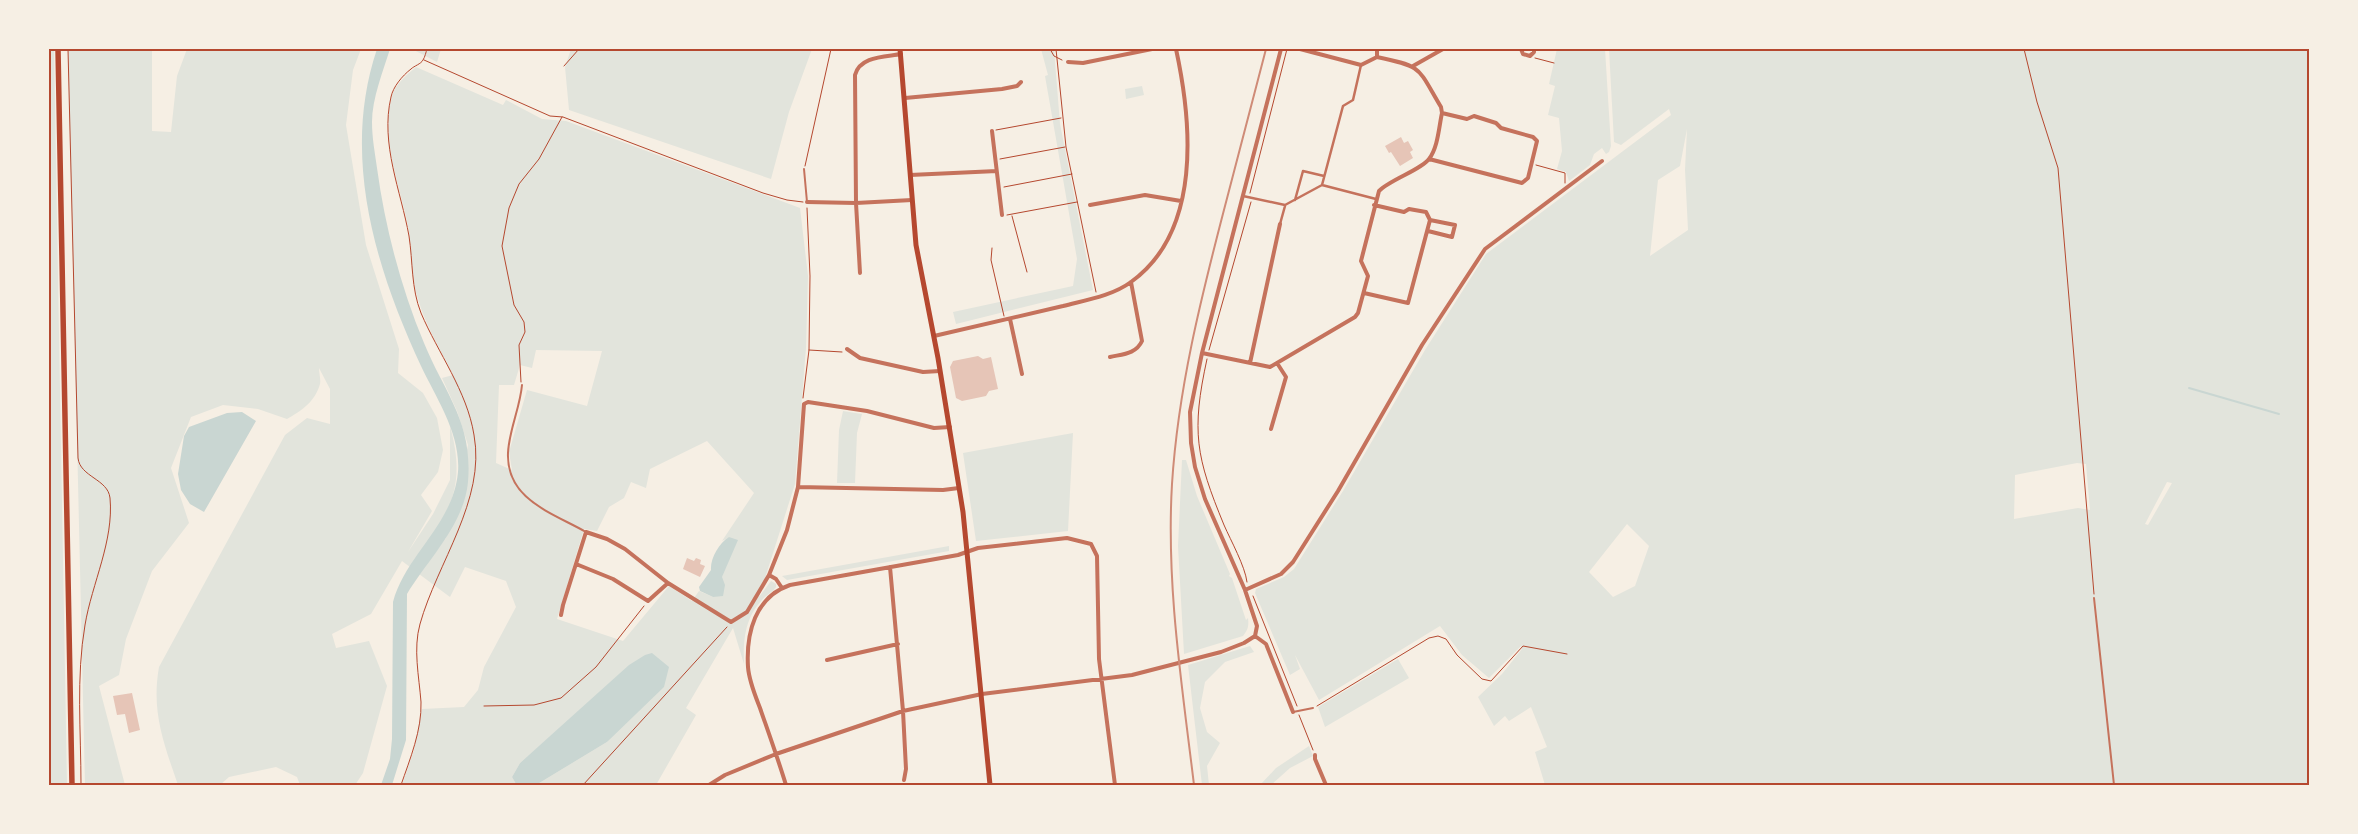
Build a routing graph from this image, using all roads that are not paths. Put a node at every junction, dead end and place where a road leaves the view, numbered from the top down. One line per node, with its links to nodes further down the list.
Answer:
1 (58, 49): 78 (main road)
2 (1152, 49): 12 (street)
3 (1176, 49): 30 (street)
4 (1281, 49): 26 (street)
5 (1300, 49): 13 (street)
6 (1377, 49): 11 (street)
7 (1443, 49): 14 (street)
8 (1521, 49): 9 (street)
9 (1534, 49)
10 (901, 51): 16 (main road); 32 (street)
11 (1377, 57): 13 (street); 14 (street)
12 (1068, 62)
13 (1361, 66): 24 (street)
14 (1413, 66): 17 (street)
15 (1021, 82): 16 (street)
16 (905, 98): 23 (main road)
17 (1442, 113): 19 (street); 19 (street)
18 (992, 131): 22 (street)
19 (1430, 159): 27 (street)
20 (1602, 161): 64 (street)
21 (804, 169): 31 (lane)
22 (996, 171): 23 (street); 36 (street)
23 (910, 175): 28 (main road)
24 (1324, 176): 25 (street); 29 (street)
25 (1322, 185): 27 (street); 29 (street)
26 (1242, 196): 34 (street); 46 (street)
27 (1376, 199): 35 (street)
28 (912, 200): 32 (street); 44 (main road)
29 (1296, 200): 34 (street)
30 (1180, 201): 33 (street); 41 (street)
31 (807, 202): 32 (street)
32 (856, 203): 40 (street)
33 (1090, 205)
34 (1285, 205): 38 (street)
35 (1374, 205): 37 (street); 42 (street)
36 (1002, 215)
37 (1430, 220): 39 (street); 39 (street)
38 (1280, 224): 48 (street)
39 (1428, 231): 42 (street)
40 (860, 272)
41 (1131, 282): 43 (street); 47 (street)
42 (1364, 293): 49 (street)
43 (1008, 319): 44 (street); 51 (street)
44 (934, 336): 50 (main road)
45 (847, 349): 50 (street)
46 (1202, 353): 48 (street); 64 (street)
47 (1110, 357)
48 (1250, 363): 49 (street)
49 (1277, 363): 54 (street)
50 (940, 371): 53 (main road)
51 (1022, 374)
52 (522, 385): 57 (lane)
53 (950, 427): 55 (street); 56 (main road)
54 (1271, 429)
55 (798, 487): 56 (street); 61 (street)
56 (959, 488): 58 (main road)
57 (586, 532): 59 (street); 62 (street)
58 (968, 551): 60 (street); 70 (street); 71 (main road)
59 (576, 564): 62 (street); 66 (street)
60 (890, 567): 63 (street); 68 (street)
61 (769, 576): 62 (street); 63 (street)
62 (668, 583)
63 (782, 588): 75 (street)
64 (1244, 590): 67 (street)
65 (2094, 598): 84 (lane)
66 (561, 615)
67 (1255, 636): 70 (street); 74 (street)
68 (898, 644): 69 (street); 73 (street)
69 (827, 660)
70 (1101, 680): 71 (street); 82 (street)
71 (982, 694): 73 (street); 81 (main road)
72 (1314, 708): 74 (lane)
73 (903, 711): 75 (street); 77 (street)
74 (1293, 712)
75 (776, 754): 79 (street); 80 (street)
76 (1315, 755): 83 (street)
77 (904, 780)
78 (72, 785)
79 (709, 785)
80 (786, 785)
81 (990, 785)
82 (1115, 785)
83 (1326, 785)
84 (2114, 785)

